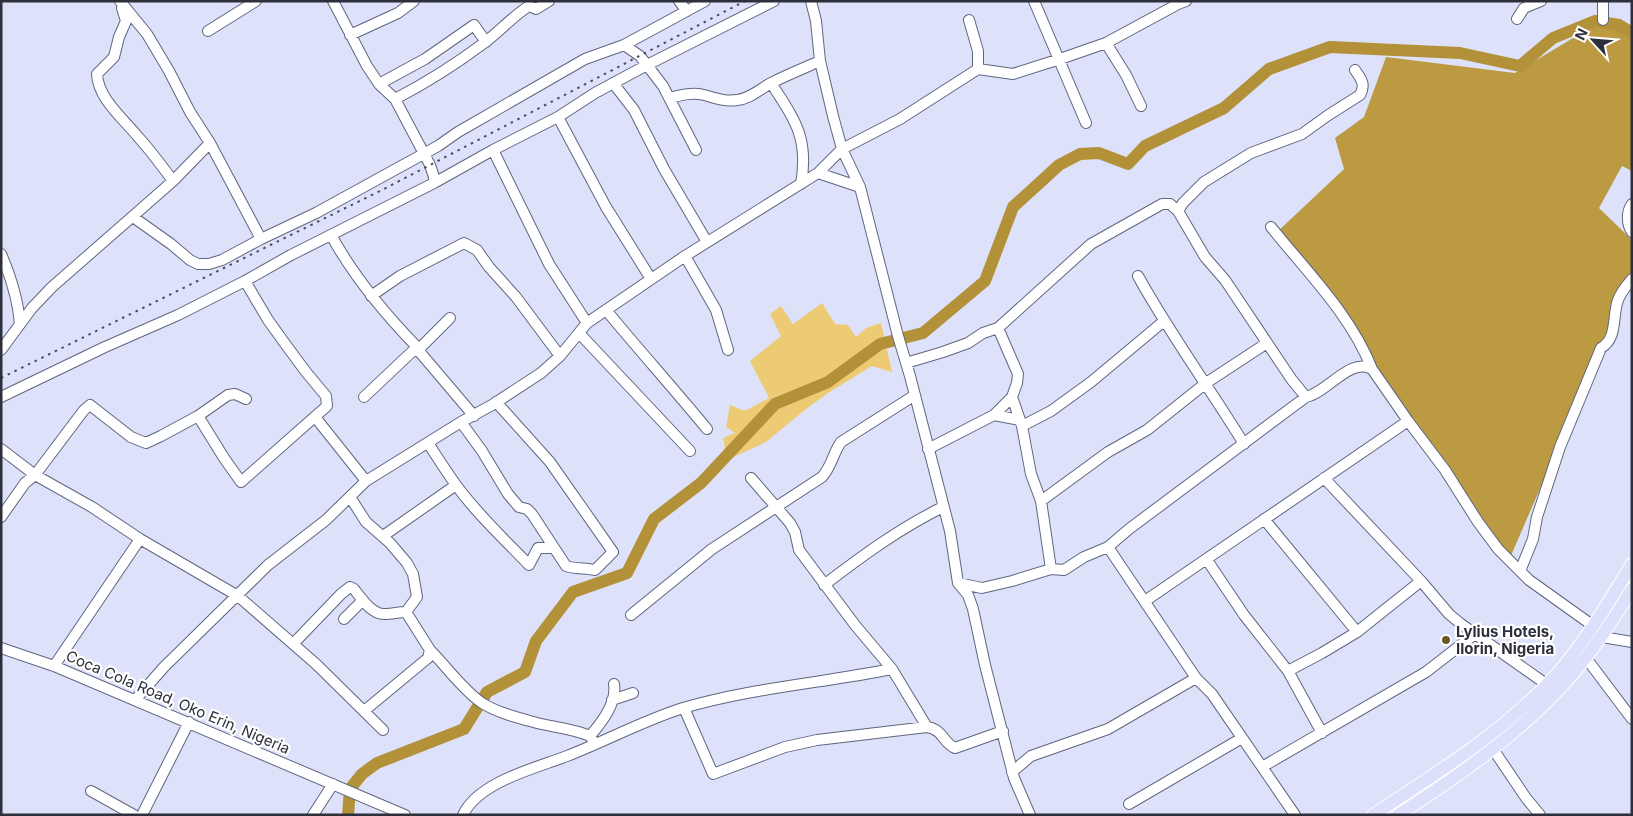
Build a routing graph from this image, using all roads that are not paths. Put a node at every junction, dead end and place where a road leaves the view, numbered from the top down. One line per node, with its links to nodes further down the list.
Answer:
1 (120, 1): 37 (street); 43 (street)
2 (256, 1): 19 (street)
3 (333, 1): 20 (street)
4 (414, 1): 20 (street)
5 (549, 1): 14 (street)
6 (679, 1): 15 (street)
7 (705, 1): 15 (street)
8 (774, 1): 26 (street)
9 (812, 1): 25 (street)
10 (1034, 1): 24 (street)
11 (1541, 1): 16 (street)
12 (1603, 1): 18 (street)
13 (1180, 2): 22 (street)
14 (527, 4): 21 (street)
15 (687, 12): 23 (street)
16 (1517, 18)
17 (969, 20): 27 (street)
18 (1603, 20)
19 (208, 31)
20 (350, 35): 31 (street)
21 (486, 42): 31 (street); 33 (street)
22 (1106, 43): 24 (street); 34 (street)
23 (624, 45): 26 (street); 41 (street)
24 (1060, 59): 27 (street); 36 (street)
25 (820, 61): 30 (street); 40 (street)
26 (646, 64): 29 (street); 32 (street)
27 (978, 69): 40 (street)
28 (1355, 70): 48 (street)
29 (613, 83): 35 (street); 54 (street)
30 (771, 83): 32 (street); 45 (street)
31 (379, 84): 33 (street)
32 (670, 98): 39 (street)
33 (395, 99): 41 (street)
34 (1141, 106)
35 (558, 117): 38 (street); 58 (street)
36 (1086, 123)
37 (210, 143): 43 (street); 53 (street)
38 (493, 150): 44 (street); 67 (street)
39 (696, 150)
40 (842, 150): 42 (street); 46 (street)
41 (424, 152): 44 (street); 53 (street)
42 (818, 173): 45 (street); 46 (street)
43 (173, 181): 49 (street)
44 (434, 183): 52 (street)
45 (801, 184): 54 (street)
46 (860, 187): 76 (street)
47 (1632, 204): 51 (street)
48 (1178, 211): 69 (street); 71 (street)
49 (133, 217): 53 (street); 63 (street)
50 (1271, 227): 77 (street)
51 (1632, 232)
52 (332, 235): 60 (street); 61 (street)
53 (261, 239)
54 (707, 242): 56 (street)
55 (1, 254): 62 (street)
56 (685, 256): 58 (street); 74 (street)
57 (1138, 276): 66 (street)
58 (651, 279): 64 (street)
59 (1632, 279): 117 (street)
60 (245, 281): 80 (street); 89 (street)
61 (371, 296): 72 (street); 75 (street)
62 (18, 303): 63 (street); 68 (street)
63 (32, 308): 68 (street)
64 (606, 310): 67 (street); 93 (street)
65 (450, 318): 72 (street)
66 (1164, 321): 78 (street); 92 (street)
67 (587, 323): 70 (street)
68 (20, 324): 73 (street)
69 (998, 328): 76 (street); 81 (street)
70 (578, 334): 75 (street); 98 (street)
71 (1267, 343): 78 (street); 83 (street)
72 (418, 348): 82 (street); 88 (street)
73 (1, 350)
74 (728, 350)
75 (560, 356): 85 (street)
76 (906, 363): 79 (street)
77 (1372, 369): 83 (street); 90 (street)
78 (1206, 383): 95 (street); 105 (street)
79 (915, 395): 97 (street); 106 (street)
80 (1, 396)
81 (1012, 396): 86 (street); 92 (street)
82 (364, 397)
83 (1306, 397): 95 (street)
84 (246, 399): 87 (street)
85 (496, 402): 88 (street); 113 (street)
86 (994, 415): 92 (street); 97 (street)
87 (198, 416): 89 (street); 99 (street)
88 (474, 416): 91 (street)
89 (315, 417): 102 (street)
90 (1408, 421): 101 (street); 117 (street)
91 (461, 422): 94 (street); 113 (street)
92 (1021, 423): 105 (street)
93 (707, 429)
94 (428, 443): 102 (street); 103 (street)
95 (1244, 444): 112 (street)
96 (1, 449): 99 (street)
97 (928, 449): 107 (street)
98 (690, 450)
99 (35, 475): 108 (street); 111 (street)
100 (751, 478): 106 (street)
101 (1324, 478): 109 (street); 118 (street)
102 (366, 480): 104 (street)
103 (456, 485): 110 (street); 113 (street)
104 (350, 497): 110 (street); 123 (street)
105 (1041, 501): 116 (street)
106 (776, 507): 120 (street); 128 (street)
107 (943, 507): 119 (street); 120 (street)
108 (1, 517)
109 (1264, 519): 114 (street); 131 (street)
110 (383, 536): 127 (street)
111 (140, 539): 123 (street); 139 (street)
112 (1108, 547): 116 (street); 125 (street)
113 (554, 548)
114 (1207, 560): 125 (street); 141 (street)
115 (1632, 564): 130 (main road)
116 (1051, 569): 121 (street)
117 (1520, 571): 130 (street)
118 (1421, 581): 131 (street); 132 (street)
119 (958, 583): 121 (street); 126 (street)
120 (824, 585): 140 (street)
121 (982, 588): 126 (street)
122 (1632, 588): 133 (main road)
123 (238, 596): 135 (street); 146 (street)
124 (363, 600): 127 (street); 129 (street); 135 (street)
125 (1145, 601): 142 (street)
126 (973, 609): 154 (street)
127 (406, 612): 137 (street)
128 (631, 615)
129 (344, 620)
130 (1591, 627): 133 (street); 144 (main road)
131 (1357, 632): 141 (street)
132 (1475, 634): 144 (street); 155 (street)
133 (1602, 636): 134 (street); 138 (main road)
134 (1632, 642)
135 (293, 644): 149 (street)
136 (1, 648): 139 (street, Coca Cola Road, Oko Erin, Nigeria)
137 (430, 650): 149 (street); 157 (street)
138 (1586, 658): 150 (street); 158 (main road)
139 (54, 666): 146 (street, Coca Cola Road, Oko Erin, Nigeria)
140 (892, 669): 148 (street); 152 (street)
141 (1288, 671): 155 (street)
142 (1196, 678): 156 (street); 160 (street)
143 (614, 684): 147 (street)
144 (1546, 684): 171 (main road)
145 (633, 694): 147 (street)
146 (136, 700): 151 (street, Coca Cola Road, Oko Erin, Nigeria)
147 (612, 700): 157 (street)
148 (684, 708): 152 (street); 157 (street)
149 (364, 711): 153 (street)
150 (1632, 719)
151 (189, 722): 161 (street, Coca Cola Road, Oko Erin, Nigeria); 165 (street)
152 (927, 727): 154 (street)
153 (383, 730)
154 (1003, 731): 160 (street)
155 (1322, 733): 159 (street)
156 (1242, 738): 159 (street); 163 (street)
157 (592, 740): 168 (street)
158 (1494, 749): 172 (main road); 173 (street)
159 (1262, 767): 170 (street)
160 (1012, 772): 169 (street)
161 (338, 786): 166 (street); 167 (street, Coca Cola Road, Oko Erin, Nigeria)
162 (91, 791): 164 (street)
163 (1129, 804)
164 (134, 815)
165 (142, 815)
166 (313, 815)
167 (405, 815)
168 (463, 815)
169 (1030, 815)
170 (1295, 815)
171 (1373, 815)
172 (1398, 815)
173 (1540, 815)

